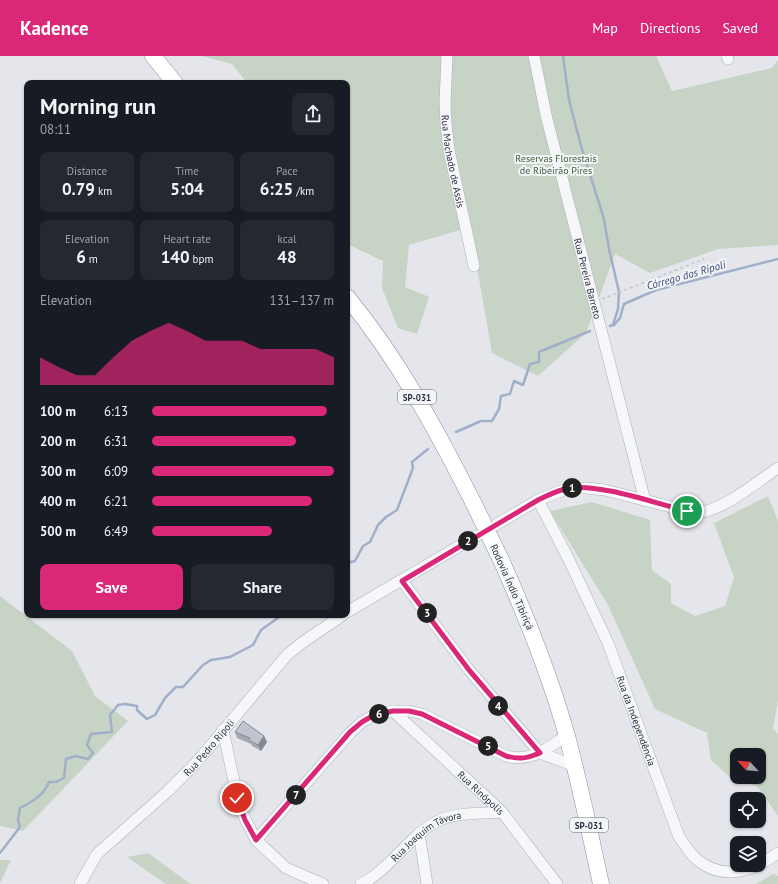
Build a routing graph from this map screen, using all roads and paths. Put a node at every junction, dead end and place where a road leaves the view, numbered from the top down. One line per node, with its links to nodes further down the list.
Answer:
1 (154, 56): 4 (highway)
2 (447, 56): 6 (street, Rua Machado de Assis)
3 (534, 56): 11 (street, Rua Pereira Barreto)
4 (173, 80)
5 (704, 259): 7 (path)
6 (474, 266)
7 (612, 294)
8 (350, 301): 17 (highway, Rodovia Índio Tibiriçá / SP-031, bridge)
9 (778, 468): 11 (street)
10 (538, 500): 11 (street); 12 (street); 23 (street, Rua da Independência)
11 (645, 501)
12 (402, 581): 13 (street); 18 (street)
13 (350, 610)
14 (339, 618): 16 (street, Rua Pedro Ripoli)
15 (393, 711): 18 (street); 20 (street, Rua Rinópolis); 22 (street)
16 (223, 730): 22 (street); 24 (street, Rua Pedro Ripoli)
17 (567, 734): 18 (street); 19 (highway, Rodovia Índio Tibiriçá / SP-031)
18 (540, 753): 19 (street)
19 (575, 766): 29 (highway, Rodovia Índio Tibiriçá / SP-031)
20 (502, 812): 21 (street, Rua Joaquim Távora); 28 (street, Rua Rinópolis)
21 (419, 833): 26 (street, Rua Joaquim Távora); 27 (street)
22 (256, 840): 25 (street)
23 (778, 853)
24 (80, 884)
25 (323, 884)
26 (361, 884)
27 (427, 884)
28 (557, 884)
29 (600, 884)

